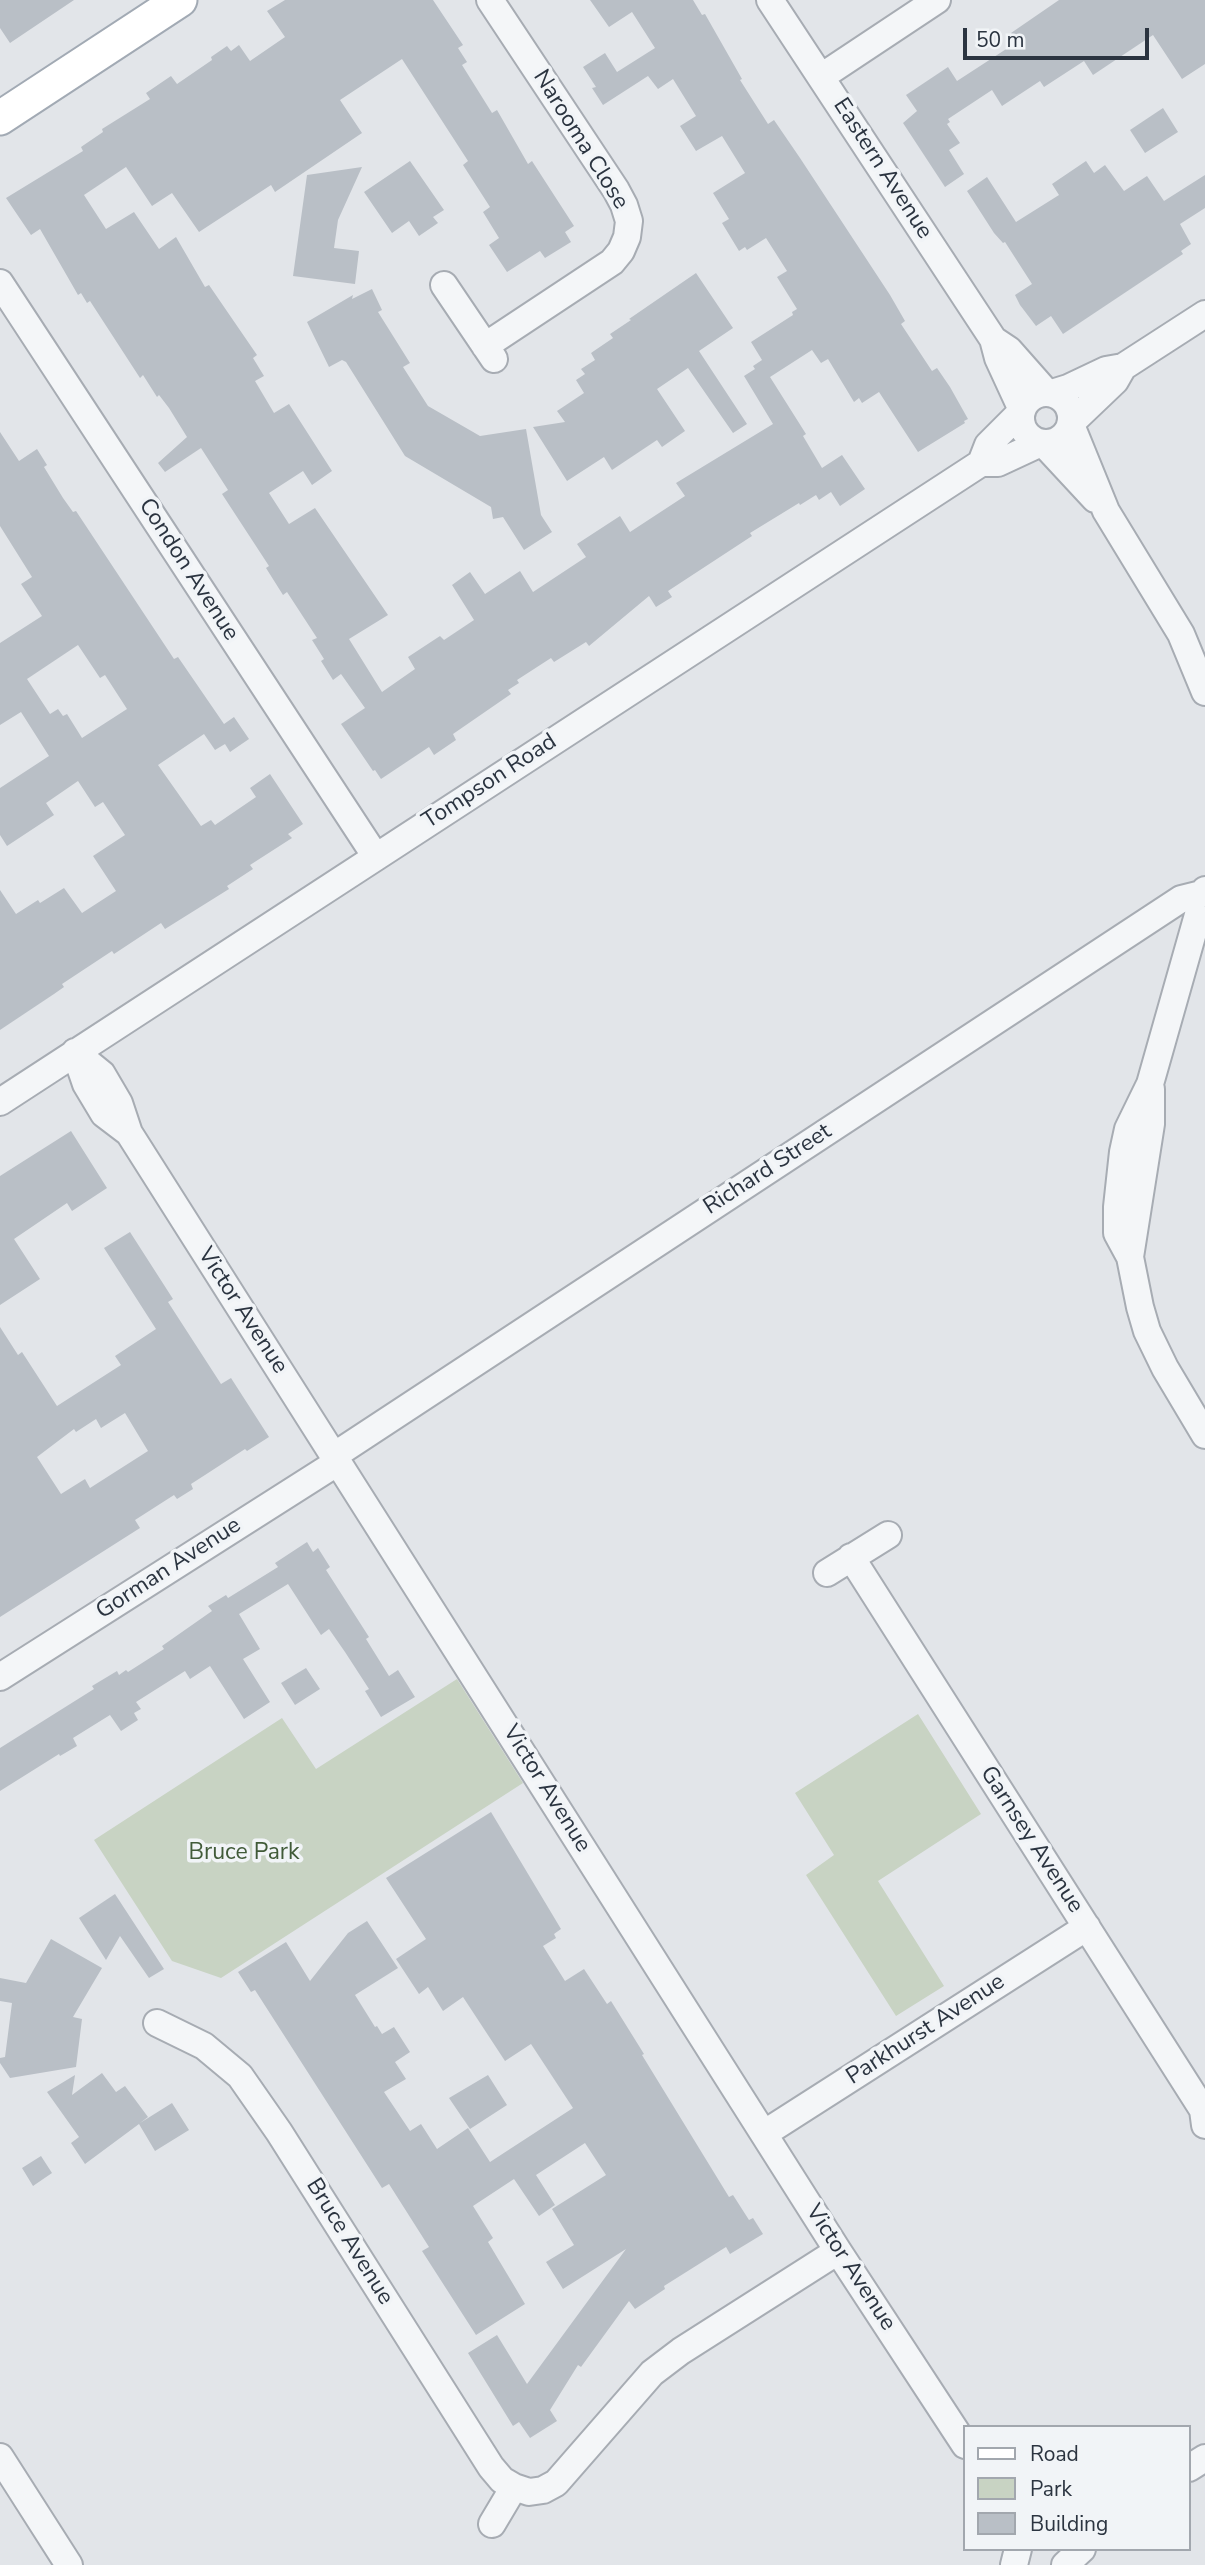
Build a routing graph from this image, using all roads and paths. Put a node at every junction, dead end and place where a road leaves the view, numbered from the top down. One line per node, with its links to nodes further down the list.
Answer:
1 (180, 0): 6 (main road)
2 (490, 0): 8 (street, Narooma Close)
3 (770, 0): 5 (street, Eastern Avenue)
4 (937, 0): 5 (street)
5 (821, 77): 10 (street, Eastern Avenue)
6 (0, 118)
7 (0, 283): 19 (street, Condon Avenue)
8 (444, 285)
9 (1205, 314): 11 (street)
10 (993, 339): 12 (street, Eastern Avenue); 13 (street, Eastern Avenue)
11 (1123, 367): 12 (street); 14 (street)
12 (1049, 393): 13 (street); 14 (street)
13 (1022, 411): 15 (street); 16 (street, Tompson Road)
14 (1071, 424): 15 (street); 17 (street)
15 (1042, 443): 16 (street, Tompson Road); 17 (street)
16 (981, 463): 19 (street, Tompson Road)
17 (1106, 511): 18 (street)
18 (1205, 692)
19 (376, 856): 21 (street, Tompson Road)
20 (1205, 892): 23 (street); 24 (street, Richard Street)
21 (75, 1052): 22 (street, Tompson Road); 24 (street, Victor Avenue)
22 (0, 1101)
23 (1205, 1435)
24 (336, 1458): 28 (street, Gorman Avenue); 32 (street, Victor Avenue)
25 (888, 1535): 26 (street)
26 (851, 1558): 27 (street); 29 (street, Garnsey Avenue)
27 (827, 1573)
28 (0, 1677)
29 (1087, 1927): 31 (street, Garnsey Avenue); 32 (street, Parkhurst Avenue)
30 (157, 2023): 36 (street, Bruce Avenue)
31 (1205, 2125)
32 (765, 2133): 33 (street, Victor Avenue)
33 (838, 2250): 34 (street, Victor Avenue); 36 (street)
34 (964, 2443)
35 (0, 2457): 39 (street)
36 (514, 2487): 37 (street)
37 (492, 2524)
38 (1080, 2551): 40 (street)
39 (69, 2565)
40 (1064, 2565)

